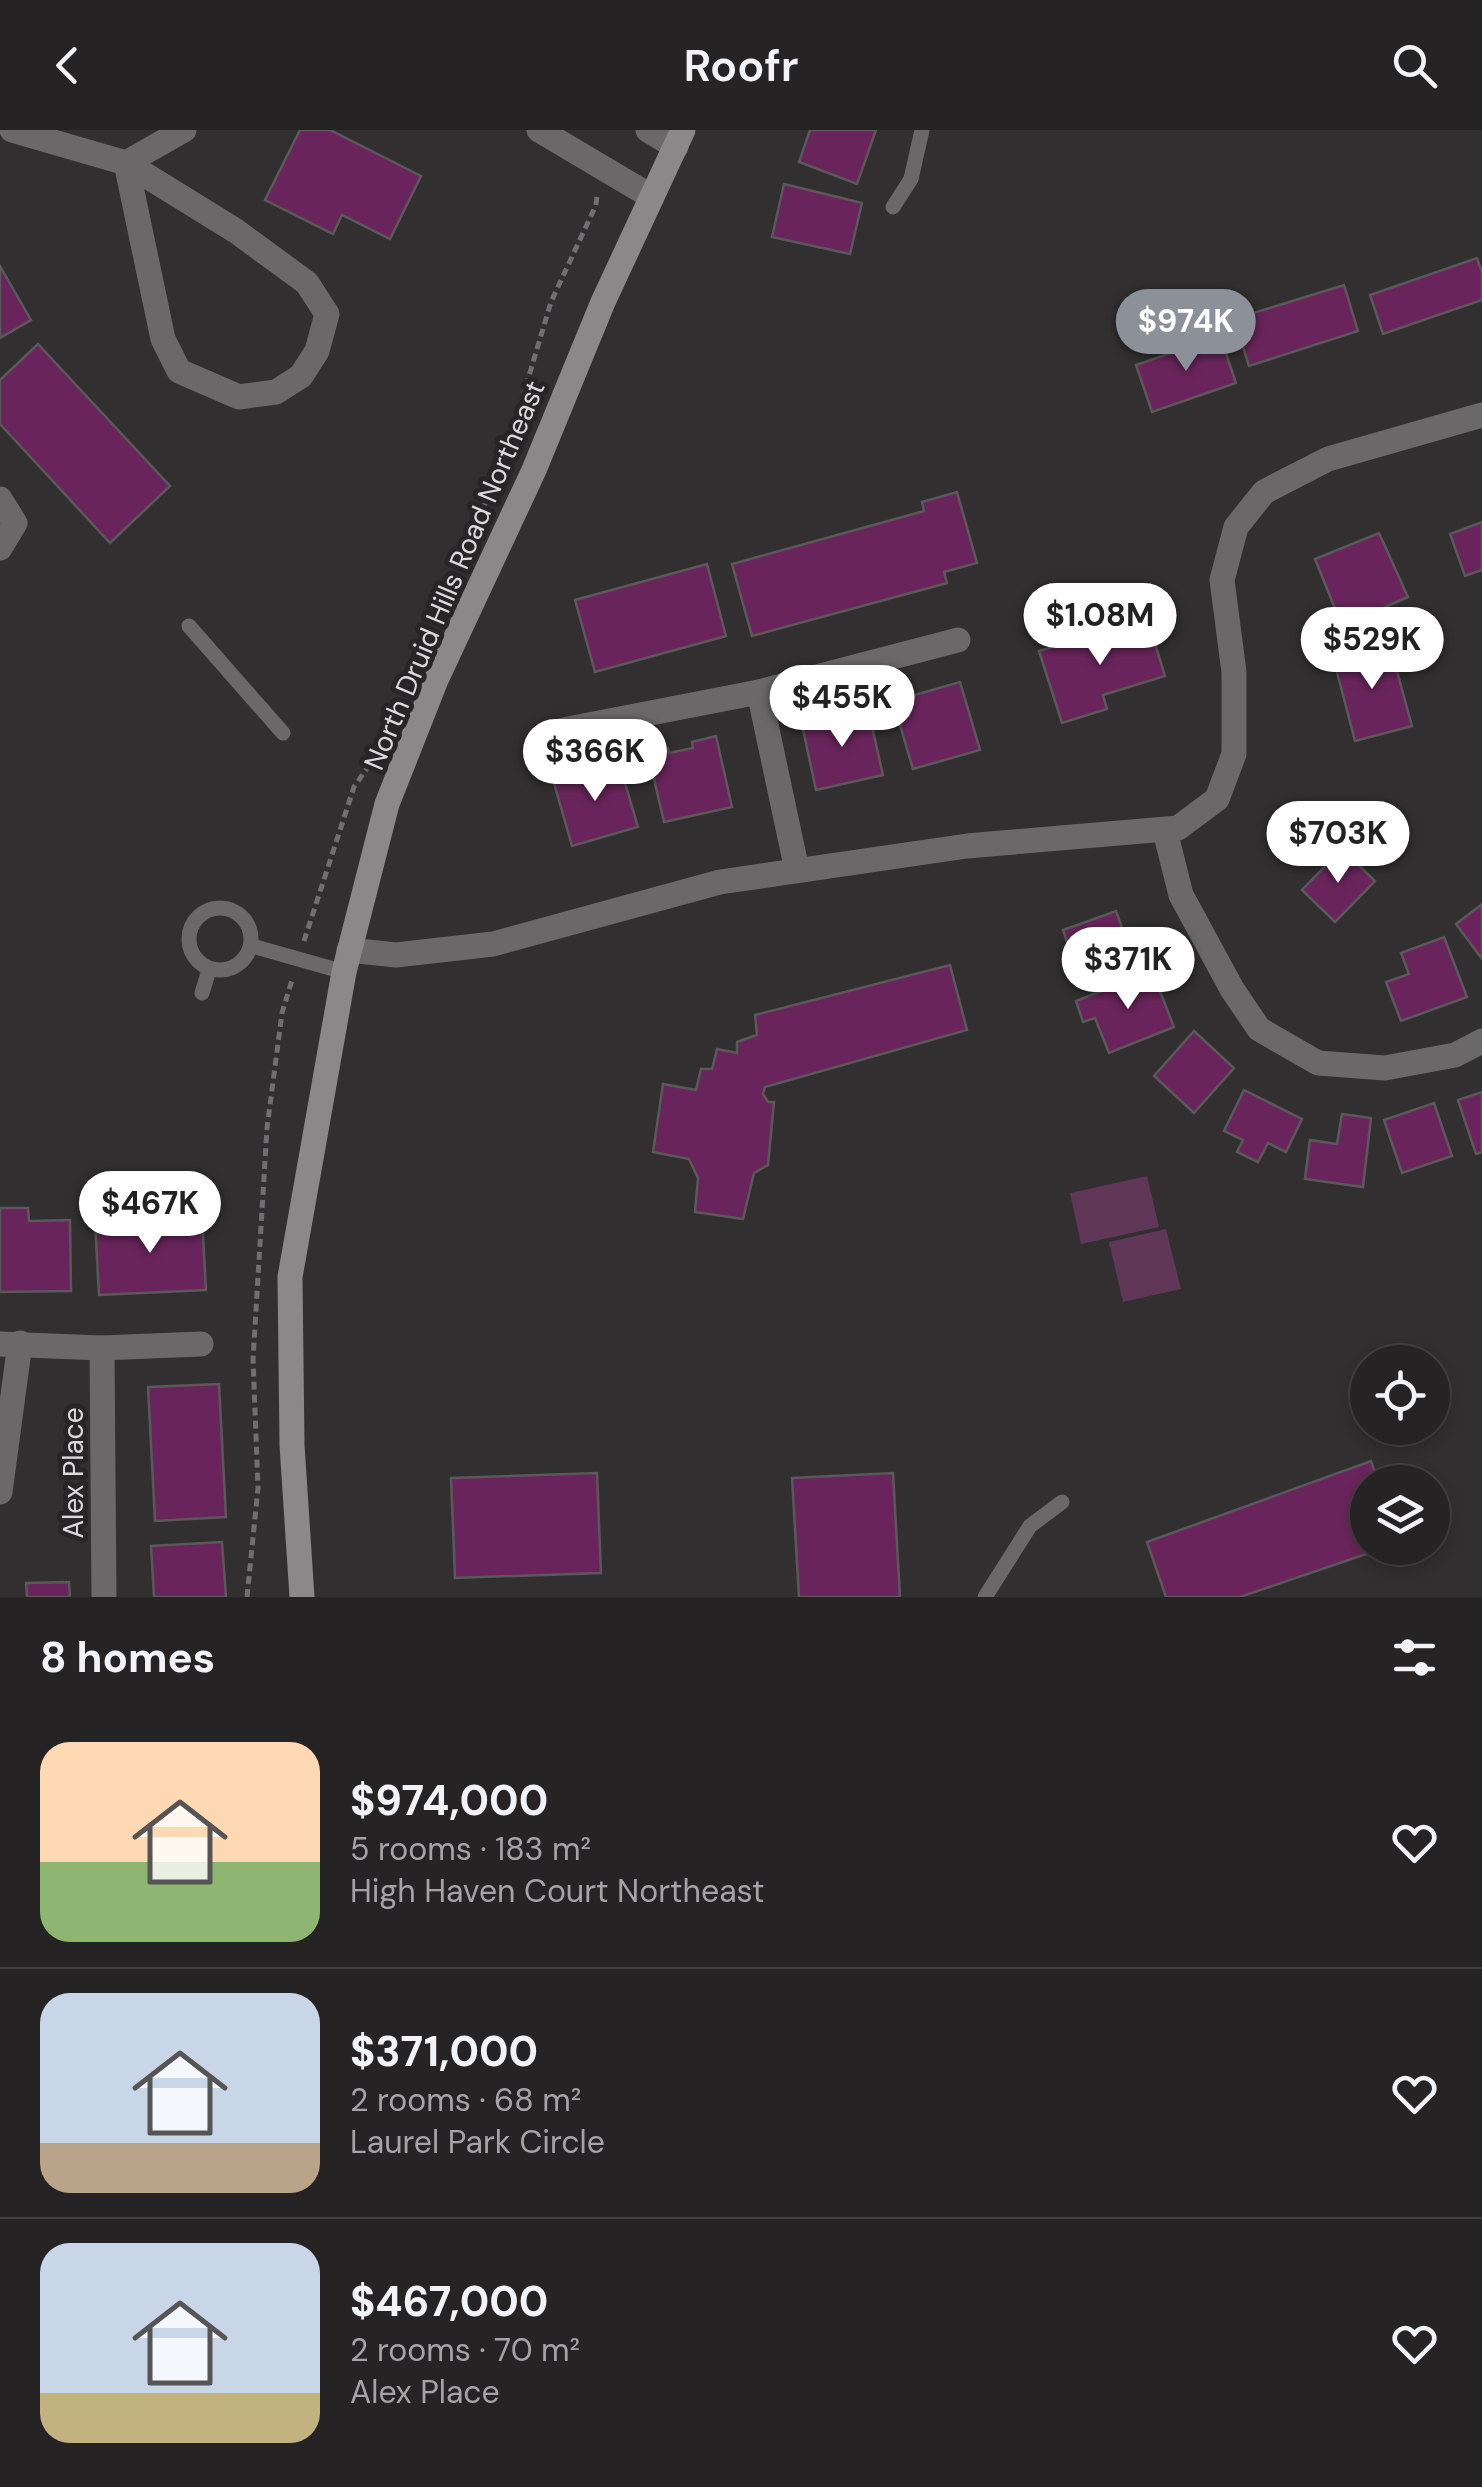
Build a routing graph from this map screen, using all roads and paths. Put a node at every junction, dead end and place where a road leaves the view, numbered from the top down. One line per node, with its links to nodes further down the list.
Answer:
1 (12, 130): 7 (street)
2 (184, 130): 7 (street)
3 (539, 130): 8 (street)
4 (648, 130): 6 (street)
5 (922, 130): 9 (lane)
6 (679, 138): 8 (main road, North Druid Hills Road Northeast)
7 (126, 163): 7 (street)
8 (652, 197): 21 (main road, North Druid Hills Road Northeast)
9 (893, 207)
10 (1482, 414): 18 (street)
11 (0, 499): 12 (street)
12 (0, 548)
13 (189, 626): 17 (lane)
14 (958, 640): 15 (street)
15 (759, 692): 16 (street); 19 (street)
16 (563, 730)
17 (283, 733)
18 (1165, 831): 19 (street); 24 (street)
19 (798, 870): 21 (street)
20 (252, 946): 21 (lane); 22 (lane); 22 (lane)
21 (346, 961): 31 (main road, North Druid Hills Road Northeast)
22 (209, 970): 23 (lane)
23 (202, 993)
24 (1482, 1041)
25 (10, 1344): 27 (street); 28 (street)
26 (201, 1344): 27 (street)
27 (102, 1348): 30 (street, Alex Place)
28 (0, 1492)
29 (1062, 1502): 32 (lane)
30 (104, 1597)
31 (302, 1597)
32 (985, 1597)

